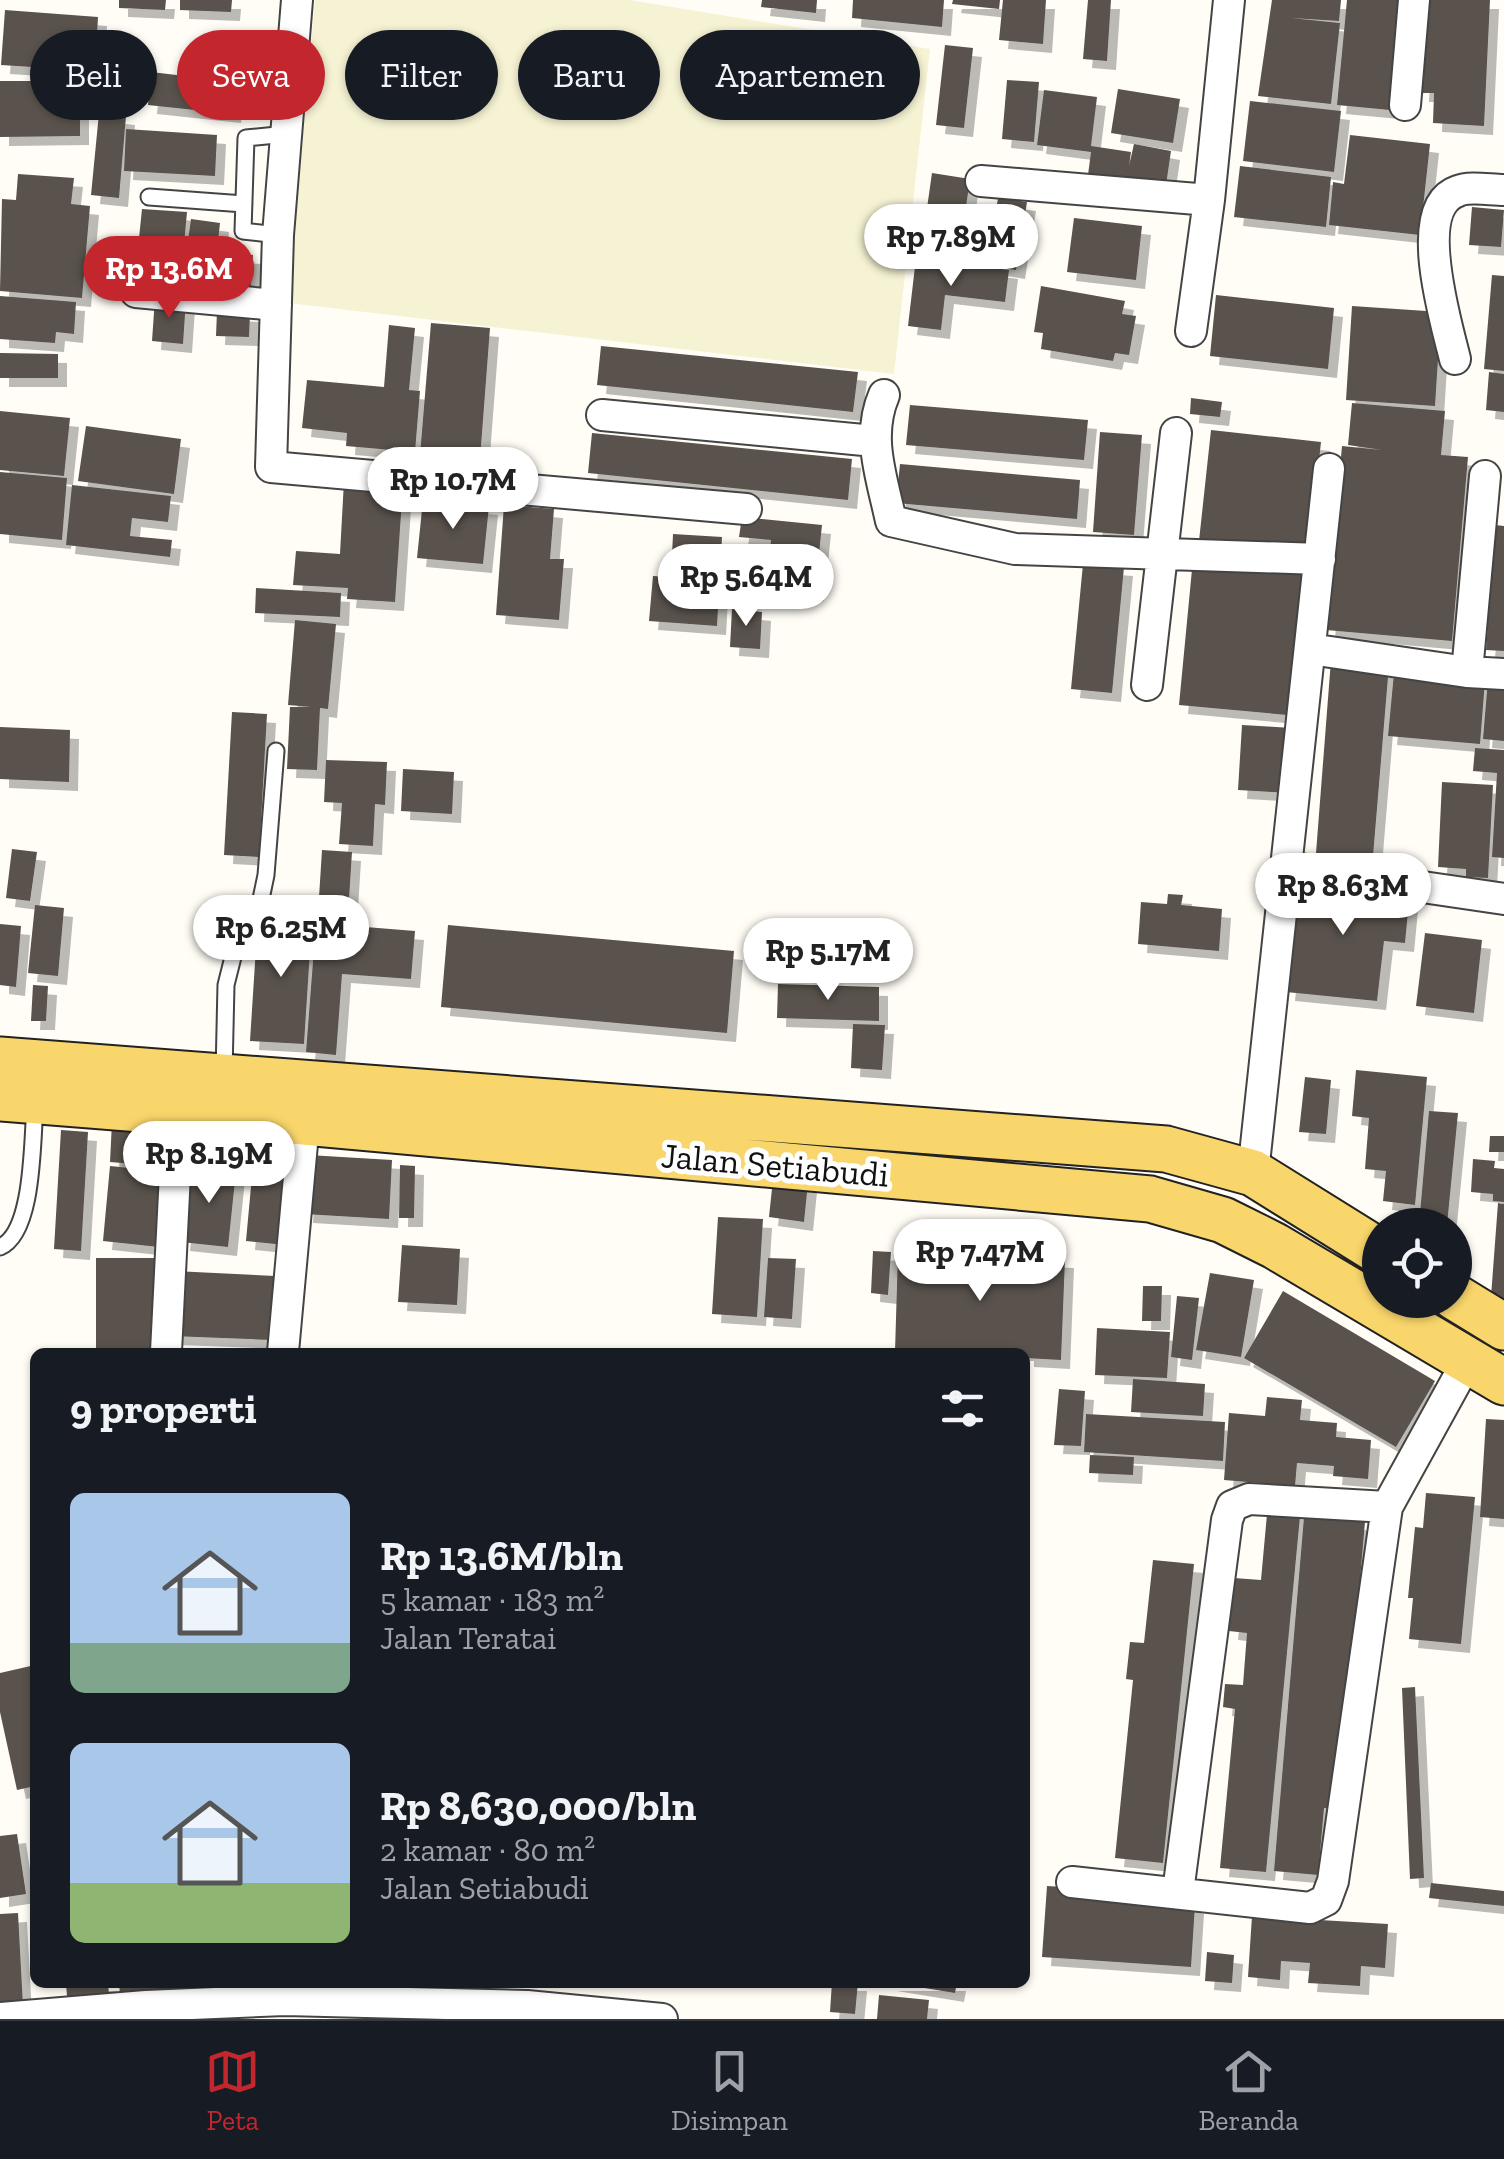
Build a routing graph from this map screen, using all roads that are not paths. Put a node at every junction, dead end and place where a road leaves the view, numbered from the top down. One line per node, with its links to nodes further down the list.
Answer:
1 (297, 0): 5 (street)
2 (1229, 0): 9 (street)
3 (1414, 0): 4 (street)
4 (1405, 106)
5 (287, 134): 10 (lane); 11 (street)
6 (981, 180): 9 (street)
7 (1504, 190): 15 (street)
8 (148, 197): 10 (lane)
9 (1209, 200): 14 (street)
10 (244, 204): 11 (lane)
11 (278, 235): 13 (street)
12 (136, 292): 13 (street)
13 (276, 305): 22 (street)
14 (1191, 331)
15 (1455, 359)
16 (884, 395): 19 (street)
17 (602, 415): 19 (street)
18 (1176, 433): 23 (street)
19 (874, 441): 23 (street)
20 (1329, 470): 24 (street)
21 (1486, 476): 26 (street)
22 (746, 508)
23 (1160, 552): 24 (street); 28 (street)
24 (1320, 558): 25 (street)
25 (1310, 649): 26 (street); 30 (street)
26 (1468, 672): 27 (street)
27 (1504, 674)
28 (1147, 685)
29 (276, 751): 32 (lane)
30 (1286, 867): 31 (street); 36 (street)
31 (1504, 900)
32 (224, 1077): 33 (main road, Jalan Setiabudi); 36 (main road, Jalan Setiabudi)
33 (26, 1081): 34 (main road, Jalan Setiabudi); 38 (lane)
34 (178, 1114): 35 (main road, Jalan Setiabudi); 41 (street)
35 (304, 1122): 42 (street); 43 (main road, Jalan Setiabudi)
36 (1253, 1173): 37 (main road, Jalan Setiabudi)
37 (1362, 1241)
38 (0, 1247)
39 (1472, 1307): 40 (main road)
40 (1504, 1327)
41 (166, 1348)
42 (283, 1348)
43 (1486, 1371): 44 (street)
44 (1387, 1507): 46 (street); 46 (street)
45 (1072, 1882): 46 (street)
46 (1178, 1892)
47 (527, 2003): 48 (street); 49 (street)
48 (0, 2018)
49 (662, 2019)

